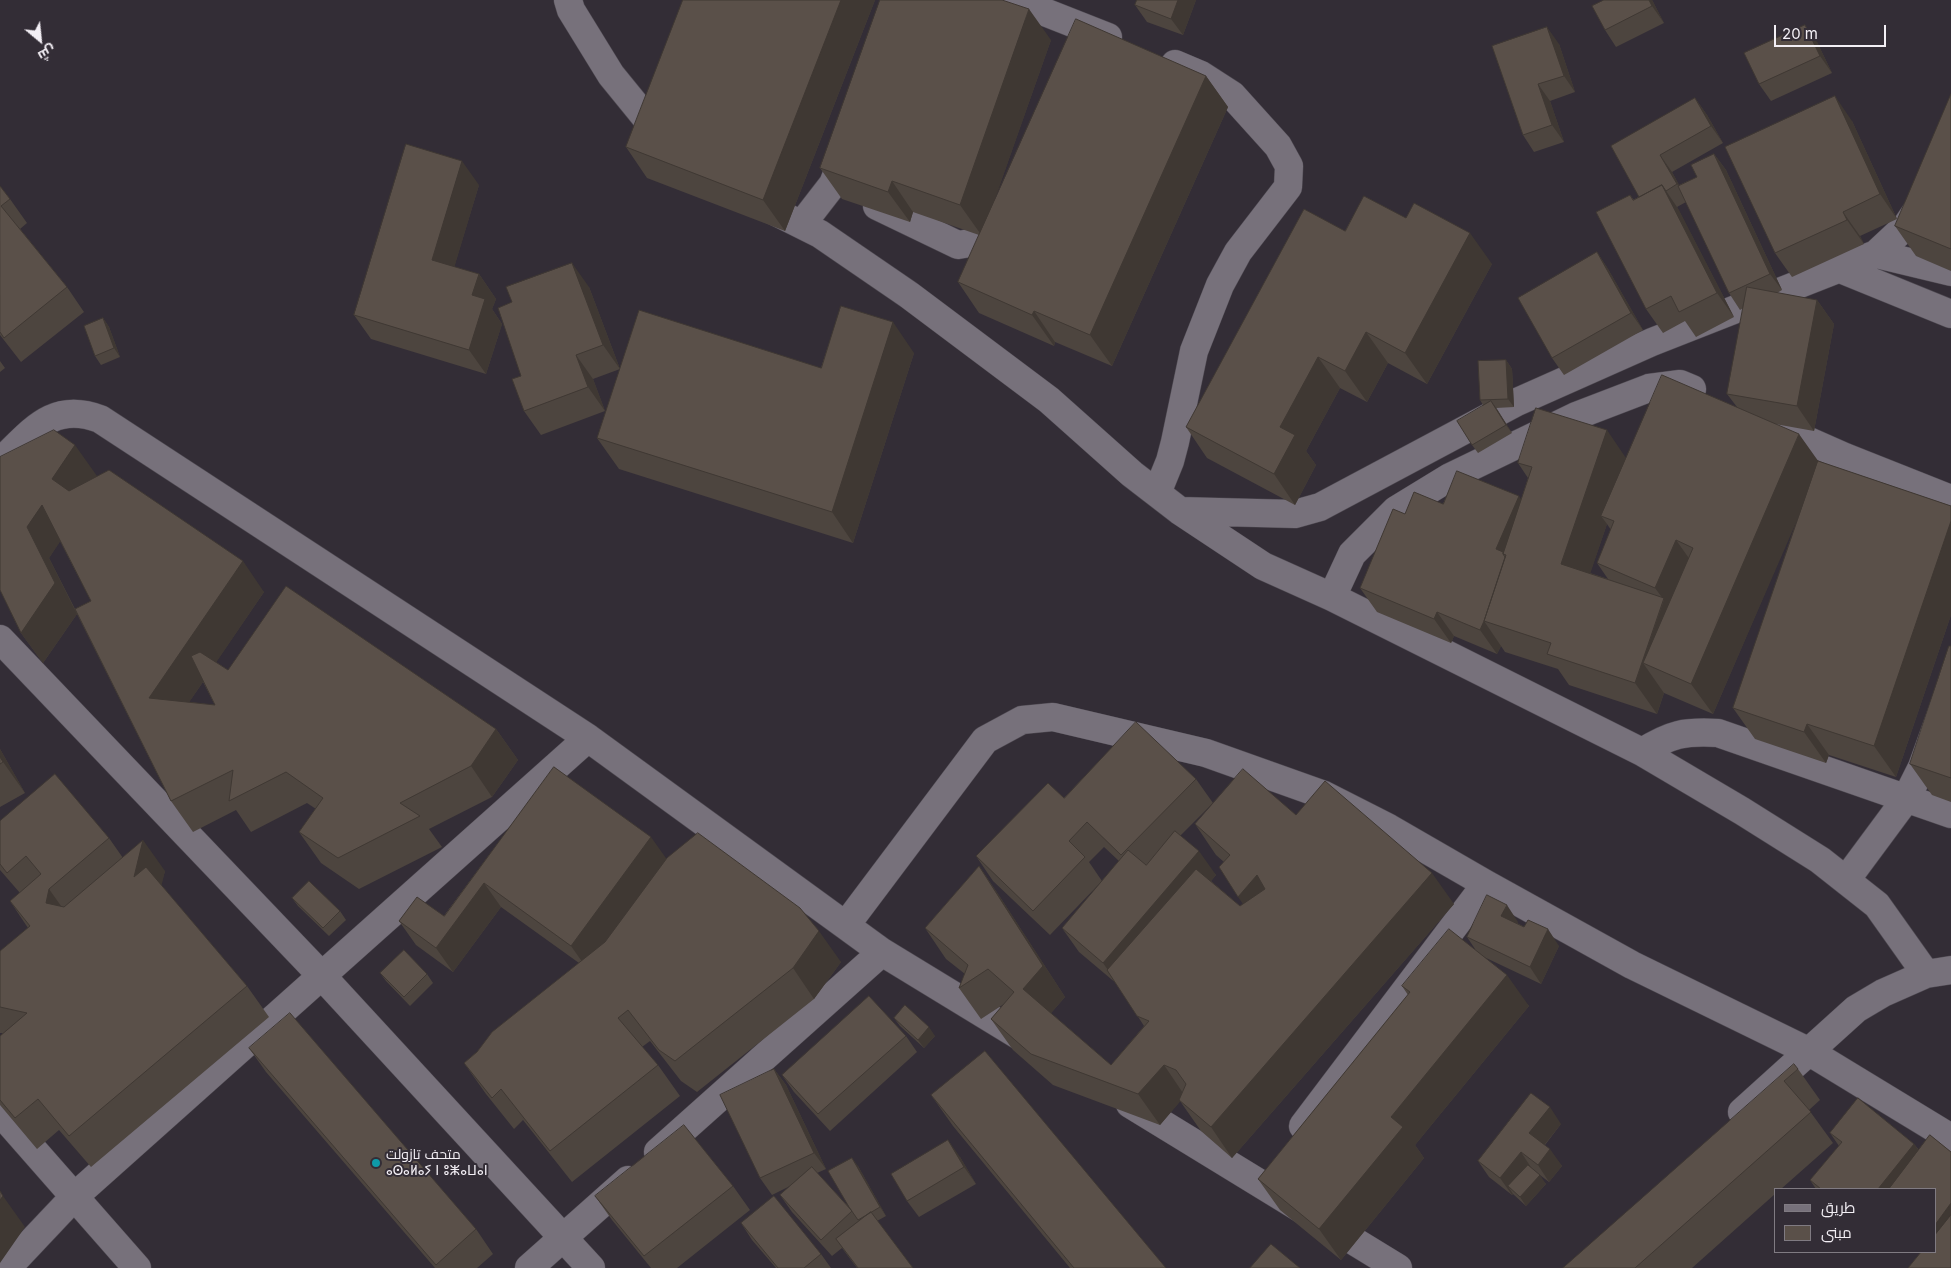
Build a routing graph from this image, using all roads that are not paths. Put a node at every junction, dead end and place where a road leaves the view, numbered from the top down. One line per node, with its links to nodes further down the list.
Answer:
1 (568, 0): 6 (street)
2 (1014, 0): 3 (street)
3 (1128, 45)
4 (1155, 56): 21 (street)
5 (854, 128): 8 (street)
6 (682, 160)
7 (1932, 178): 12 (street)
8 (833, 184): 10 (street); 11 (street)
9 (730, 189): 11 (street)
10 (1016, 201)
11 (802, 224): 21 (street)
12 (1876, 254): 13 (street); 14 (street)
13 (1838, 268): 15 (street); 23 (street)
14 (1951, 272)
15 (1951, 314)
16 (1715, 399): 24 (street)
17 (1749, 414): 18 (street)
18 (1845, 457): 20 (street); 22 (street)
19 (0, 462): 28 (street)
20 (1835, 484)
21 (1157, 493): 23 (street)
22 (1951, 499)
23 (1180, 511): 24 (street)
24 (1332, 597): 30 (street)
25 (0, 638): 38 (street)
26 (1951, 687): 31 (street)
27 (1751, 713): 29 (street)
28 (588, 738): 35 (street); 38 (street)
29 (1741, 741): 30 (street); 31 (street)
30 (1642, 752): 33 (street)
31 (1906, 799): 32 (street); 33 (street)
32 (1951, 814)
33 (1846, 880): 37 (street)
34 (1486, 884): 35 (street); 40 (street); 45 (street)
35 (846, 925): 36 (street)
36 (882, 952): 39 (street); 47 (street)
37 (1939, 972): 40 (street)
38 (321, 975): 46 (street); 47 (street)
39 (1042, 1049)
40 (1808, 1051): 43 (street); 44 (street)
41 (1108, 1090): 52 (street)
42 (0, 1112): 46 (street)
43 (1726, 1127)
44 (1951, 1138)
45 (1289, 1143)
46 (75, 1196): 48 (street); 49 (street)
47 (563, 1238): 50 (street); 51 (street)
48 (7, 1268)
49 (137, 1268)
50 (528, 1268)
51 (591, 1268)
52 (1398, 1268)

